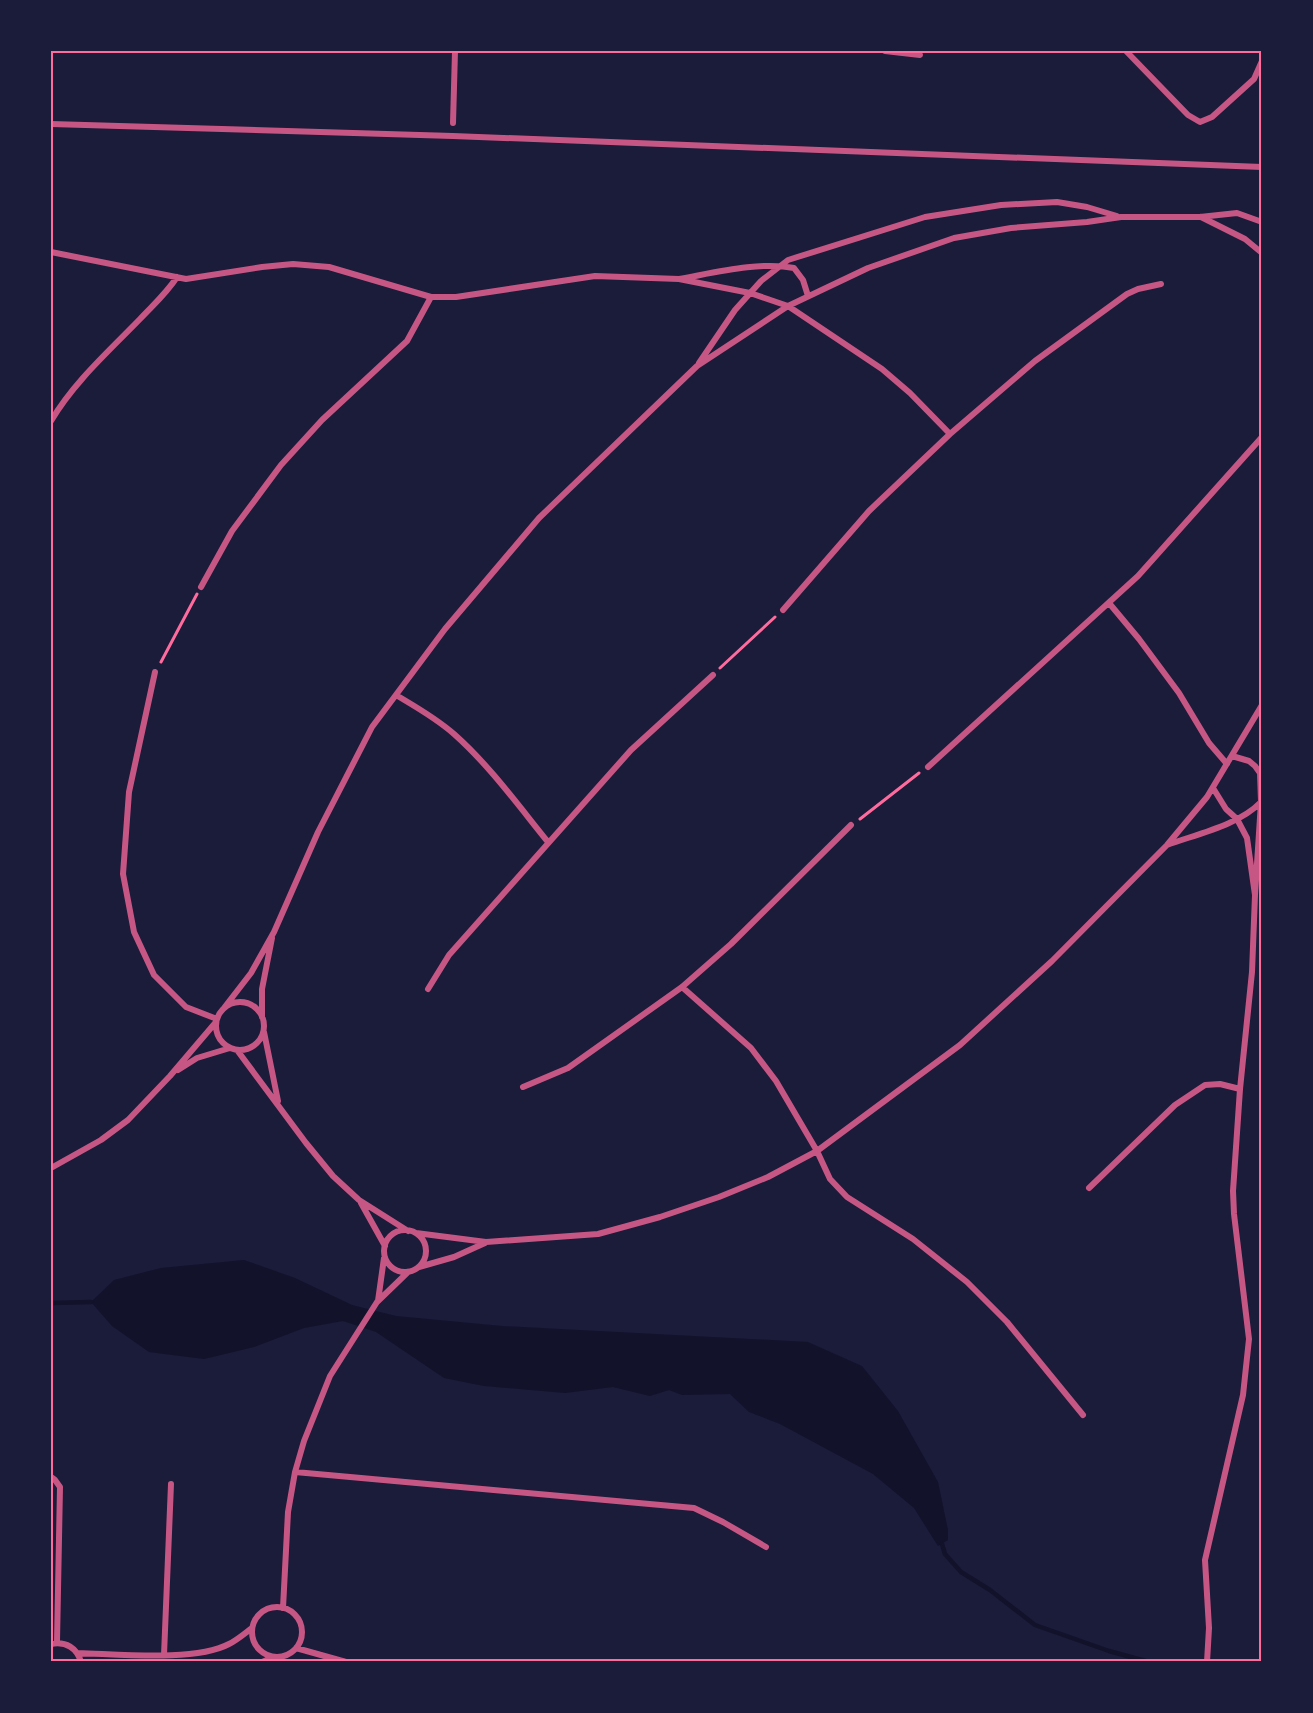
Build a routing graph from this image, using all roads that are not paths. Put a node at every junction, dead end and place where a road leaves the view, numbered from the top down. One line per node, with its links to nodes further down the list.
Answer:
1 (455, 51): 6 (street)
2 (885, 51): 4 (street)
3 (1126, 51): 5 (street)
4 (920, 55)
5 (1262, 61)
6 (453, 123)
7 (51, 124): 8 (street)
8 (1262, 167)
9 (1121, 217): 10 (street); 14 (street); 19 (street)
10 (1200, 217): 11 (street); 13 (street)
11 (1262, 222)
12 (51, 252): 15 (street)
13 (1262, 253)
14 (781, 265): 16 (street); 18 (street); 19 (street)
15 (177, 277): 20 (street); 23 (street)
16 (678, 279): 18 (street); 20 (street)
17 (1161, 284): 24 (street)
18 (750, 293): 21 (street); 22 (street)
19 (808, 296): 21 (street)
20 (432, 297): 26 (street)
21 (788, 306): 22 (street); 24 (street)
22 (698, 366): 31 (street)
23 (51, 421)
24 (950, 434): 28 (street)
25 (1262, 437): 27 (street)
26 (201, 587)
27 (1109, 603): 34 (street); 35 (street)
28 (783, 610)
29 (155, 672): 47 (street)
30 (713, 675): 40 (street)
31 (396, 695): 40 (street); 43 (street)
32 (1262, 705): 33 (street)
33 (1232, 756): 34 (street); 37 (street)
34 (1227, 764): 36 (street)
35 (928, 767)
36 (1212, 788): 38 (street); 41 (street)
37 (1262, 800): 38 (street); 42 (street)
38 (1237, 819): 41 (street); 42 (street)
39 (851, 825): 44 (street)
40 (548, 842): 45 (street)
41 (1167, 845): 56 (street)
42 (1255, 895): 54 (street)
43 (274, 932): 46 (street); 48 (street)
44 (682, 987): 53 (street); 56 (street)
45 (428, 990)
46 (224, 1008): 47 (street); 48 (street)
47 (217, 1020): 50 (street); 52 (street)
48 (262, 1020): 49 (street)
49 (263, 1028): 51 (street); 55 (street)
50 (230, 1048): 51 (street); 52 (street)
51 (237, 1050): 55 (street)
52 (170, 1076): 57 (street)
53 (523, 1087)
54 (1240, 1089): 58 (street); 83 (street)
55 (279, 1105): 59 (street)
56 (817, 1151): 62 (street); 68 (street)
57 (51, 1168)
58 (1089, 1188)
59 (359, 1200): 60 (street); 63 (street)
60 (408, 1231): 61 (street); 63 (street)
61 (416, 1233): 62 (street); 65 (street)
62 (486, 1242): 65 (street)
63 (385, 1246): 64 (street)
64 (384, 1256): 66 (street); 67 (street)
65 (419, 1267): 66 (street)
66 (408, 1272): 67 (street)
67 (377, 1302): 69 (street)
68 (1083, 1415)
69 (296, 1472): 72 (street); 73 (street)
70 (51, 1477): 75 (street)
71 (171, 1484): 78 (street)
72 (766, 1546)
73 (283, 1608): 74 (street); 76 (street)
74 (252, 1628): 78 (street); 79 (street)
75 (54, 1643): 77 (street)
76 (296, 1648): 79 (street); 82 (street)
77 (78, 1653): 78 (street); 80 (street)
78 (164, 1655)
79 (274, 1657): 81 (street)
80 (81, 1662)
81 (261, 1662)
82 (346, 1662)
83 (1207, 1662)

